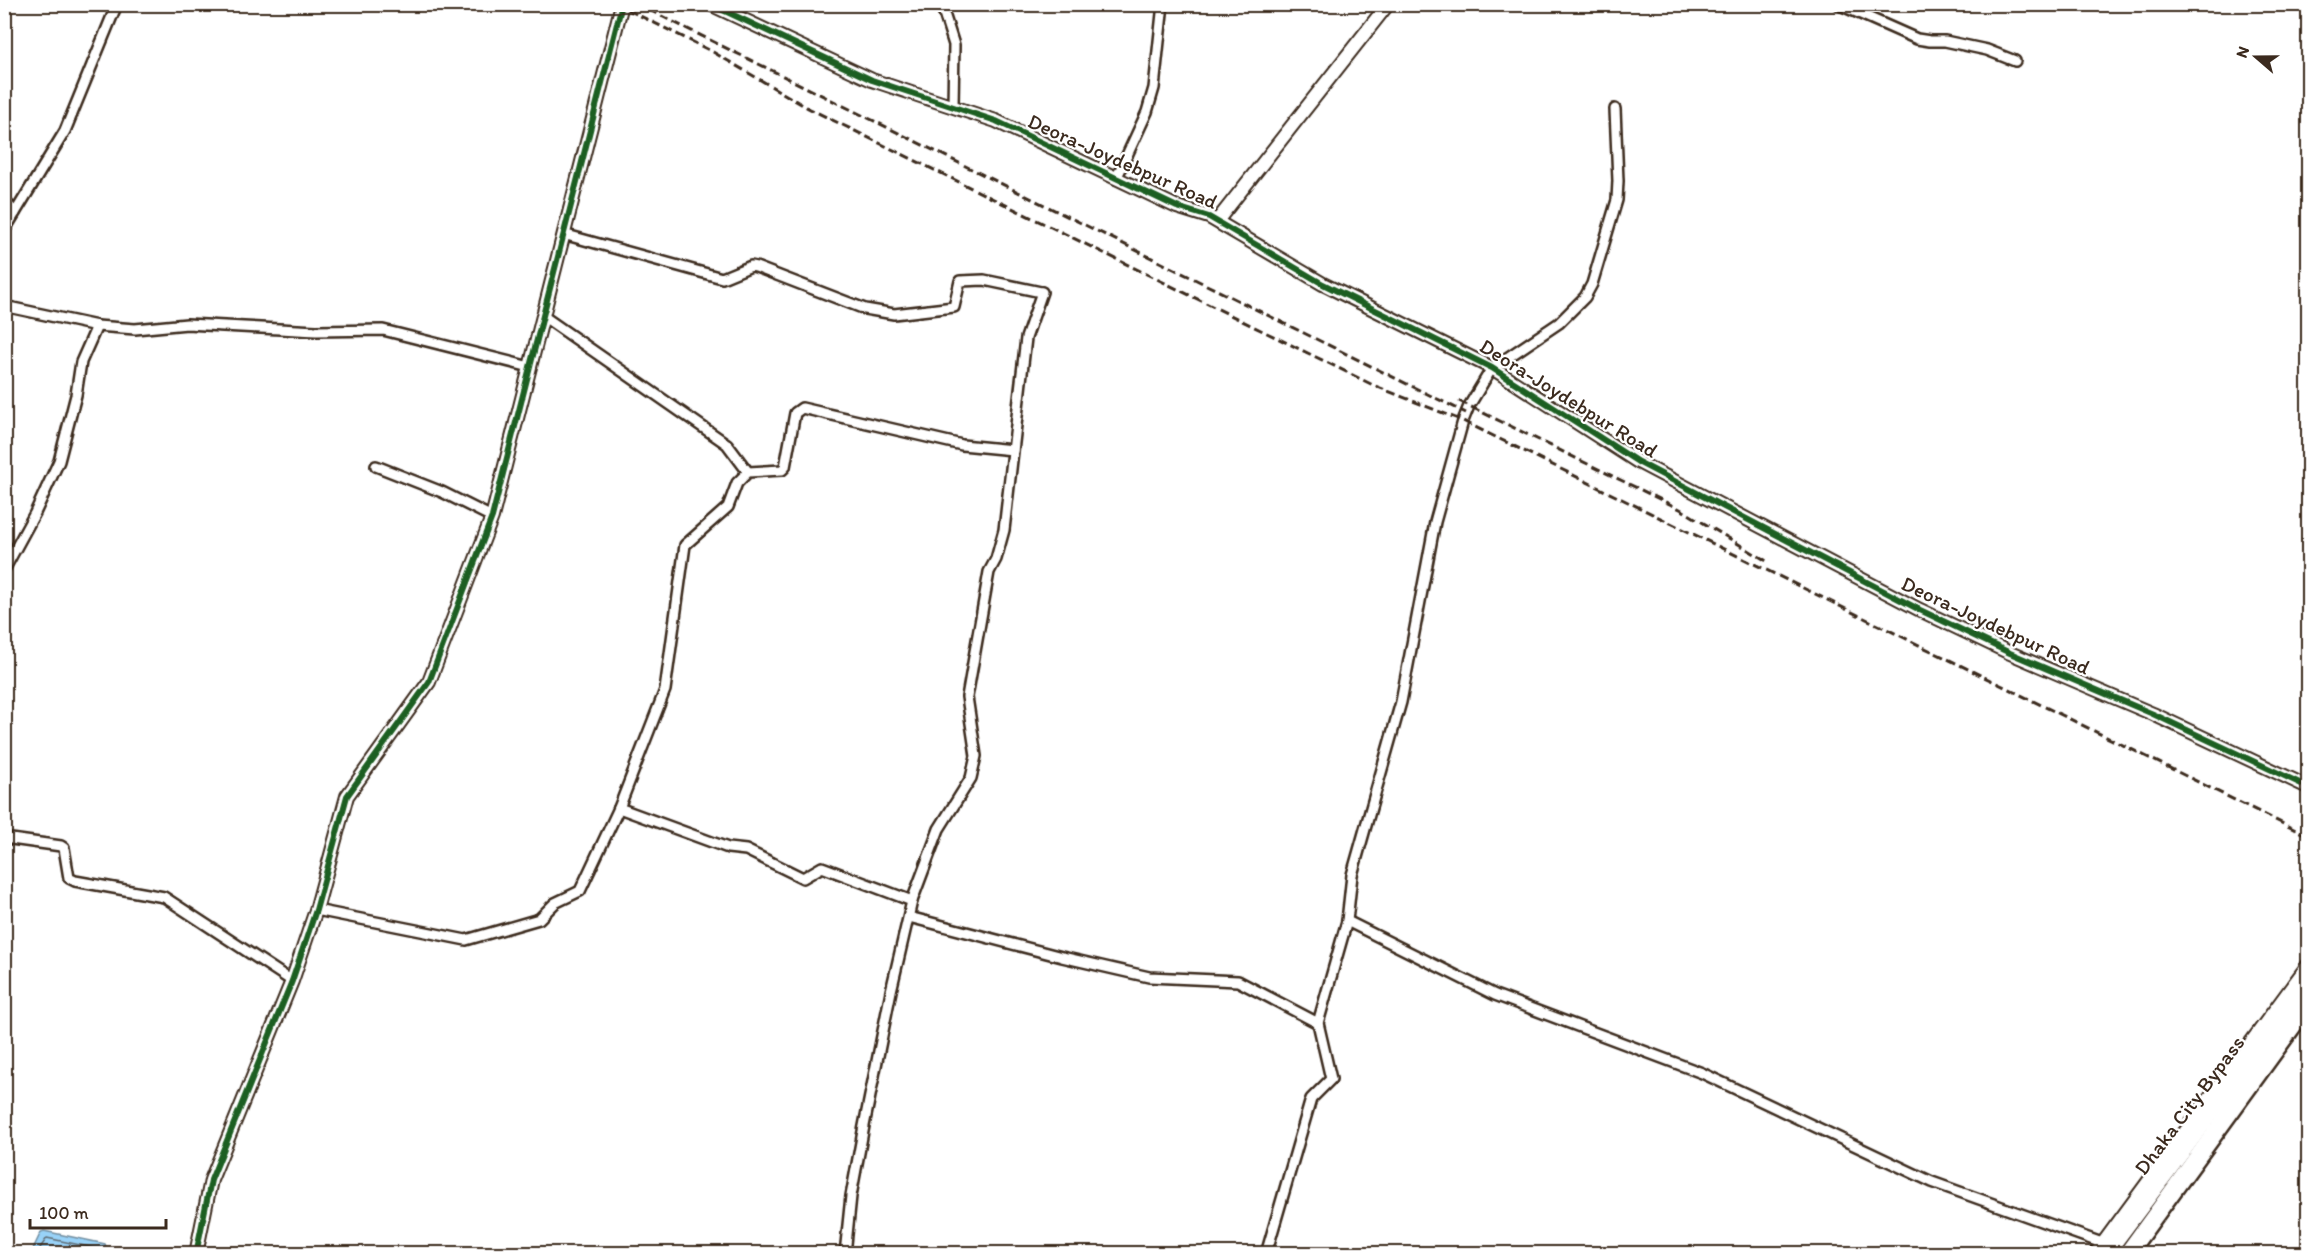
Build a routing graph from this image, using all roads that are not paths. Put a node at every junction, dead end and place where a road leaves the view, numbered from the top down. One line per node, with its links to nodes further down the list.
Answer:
1 (117, 4): 13 (street)
2 (622, 4): 16 (street)
3 (710, 4): 9 (street, Deora-Joydebpur Road)
4 (941, 4): 9 (street)
5 (1164, 4): 11 (street)
6 (1388, 4): 14 (street)
7 (1838, 4): 8 (street)
8 (2015, 61)
9 (953, 106): 11 (street, Deora-Joydebpur Road)
10 (1615, 109): 21 (street)
11 (1116, 179): 14 (street, Deora-Joydebpur Road)
12 (4, 200): 13 (street)
13 (15, 213): 15 (street)
14 (1217, 221): 21 (street, Deora-Joydebpur Road)
15 (4, 231)
16 (563, 234): 18 (street); 22 (street)
17 (4, 306): 19 (street)
18 (543, 316): 20 (street); 24 (street)
19 (97, 326): 20 (street); 26 (street)
20 (530, 367): 25 (street)
21 (1492, 368): 27 (street, Deora-Joydebpur Road); 33 (street)
22 (1013, 450): 24 (street); 30 (street)
23 (376, 466): 25 (street)
24 (748, 472): 28 (street)
25 (492, 517): 31 (street)
26 (4, 570)
27 (2308, 786)
28 (619, 808): 30 (street); 31 (street)
29 (4, 838): 35 (street)
30 (912, 901): 32 (street)
31 (316, 910): 35 (street)
32 (909, 917): 39 (street); 42 (street)
33 (1347, 921): 39 (street); 40 (street)
34 (2308, 966): 40 (street)
35 (292, 981): 41 (street)
36 (2308, 983): 40 (highway, Dhaka City Bypass)
37 (2308, 1005): 44 (highway)
38 (2308, 1017): 45 (street)
39 (1318, 1023): 43 (street)
40 (2100, 1250)
41 (196, 1254)
42 (845, 1254)
43 (1266, 1254)
44 (2127, 1254)
45 (2136, 1254)

